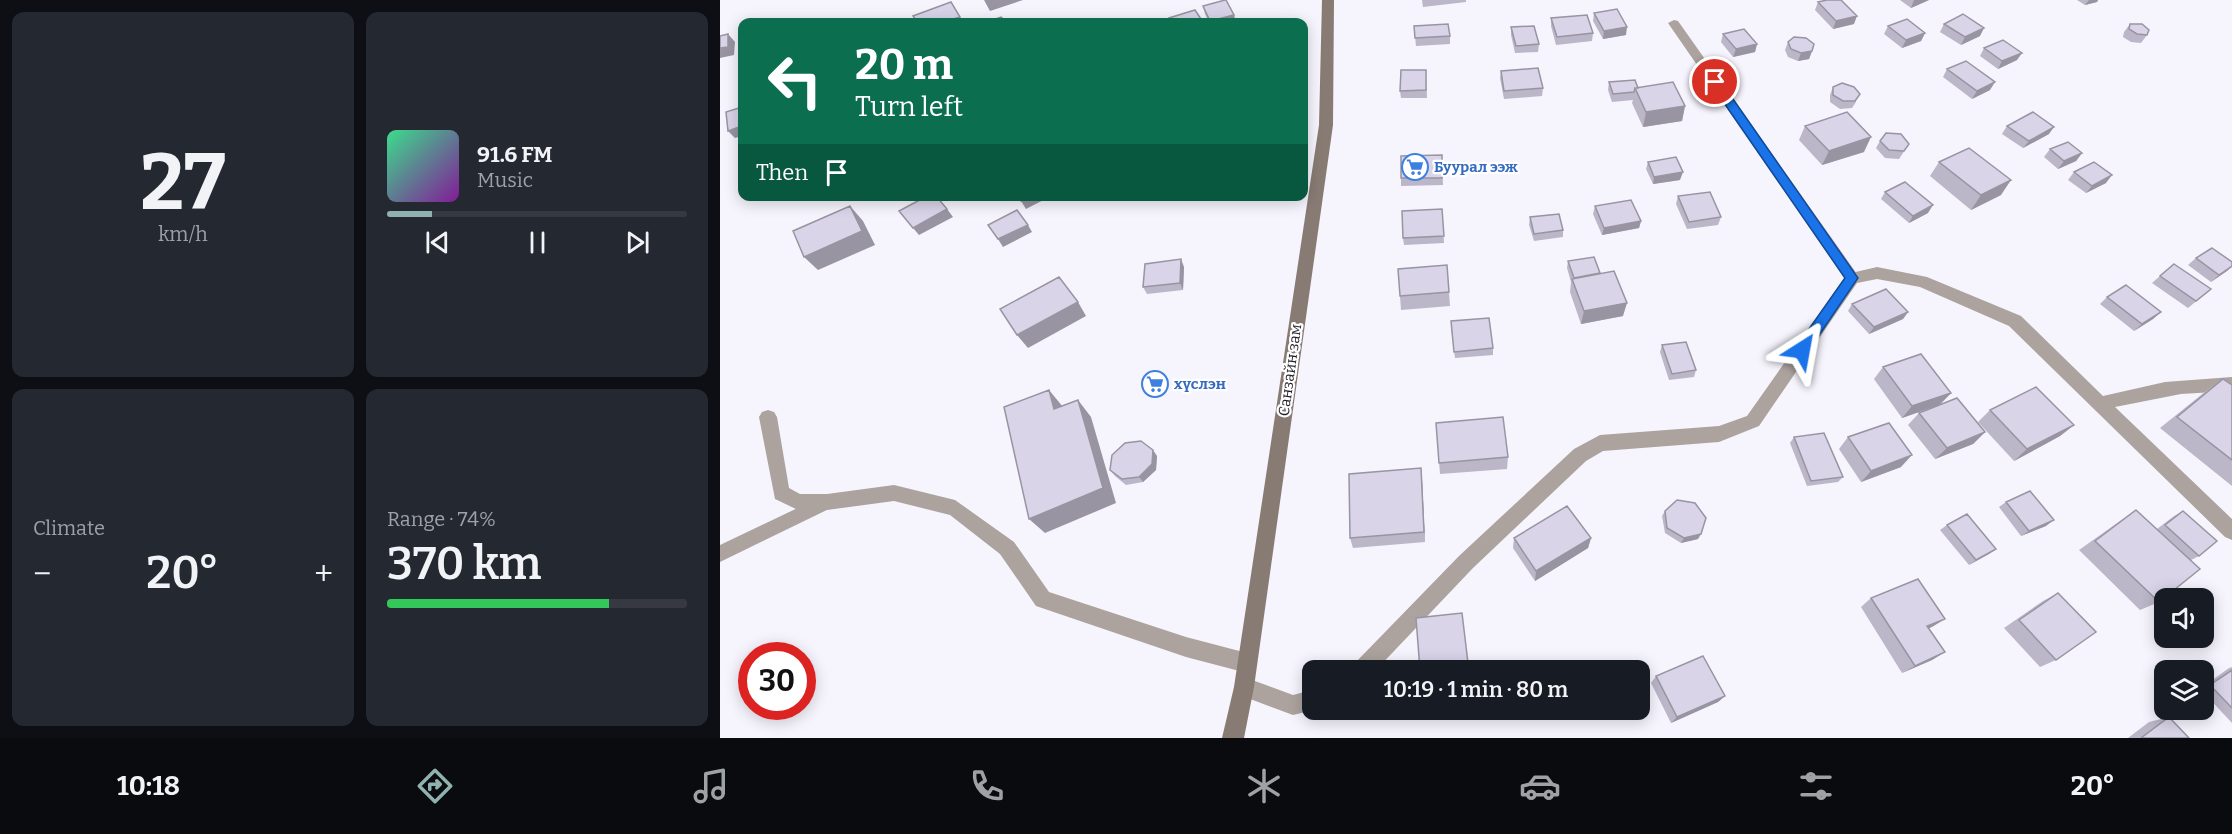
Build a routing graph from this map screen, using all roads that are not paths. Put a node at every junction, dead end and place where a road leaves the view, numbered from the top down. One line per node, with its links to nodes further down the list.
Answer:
1 (1328, 0): 11 (main road, Санзайн зам)
2 (1674, 23): 3 (lane)
3 (1851, 278): 5 (street); 10 (street)
4 (2232, 384): 5 (street)
5 (2098, 404): 8 (street)
6 (768, 417): 7 (street)
7 (827, 502): 9 (lane); 11 (street)
8 (2232, 531)
9 (720, 554)
10 (1372, 660)
11 (1247, 663): 12 (main road, Санзайн зам)
12 (1244, 687): 13 (street); 14 (main road, Санзайн зам)
13 (1302, 703)
14 (1233, 738)

